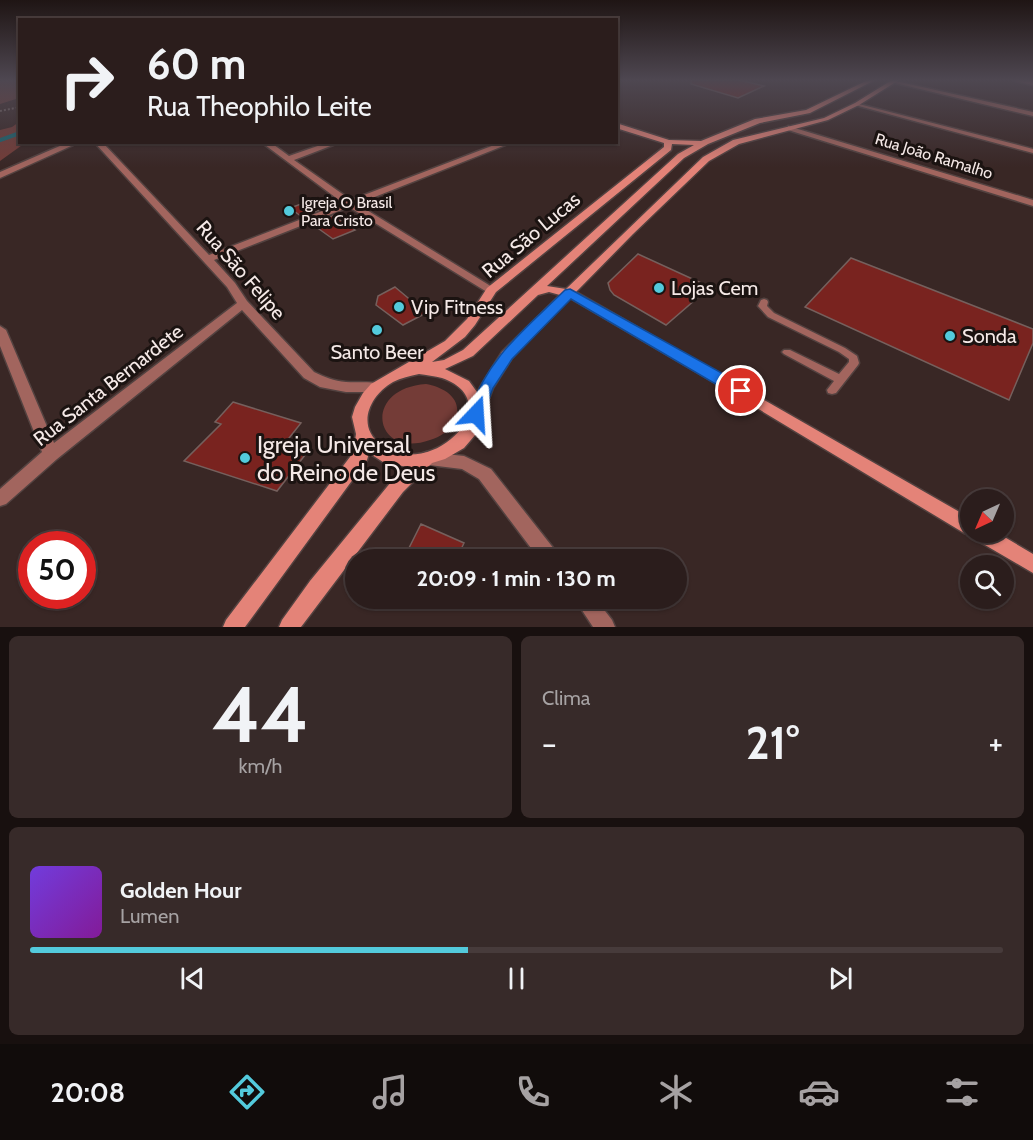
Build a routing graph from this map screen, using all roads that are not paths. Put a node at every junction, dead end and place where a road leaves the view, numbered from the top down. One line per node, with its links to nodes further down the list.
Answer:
1 (812, 109): 6 (main road)
2 (840, 109): 7 (main road)
3 (845, 109): 7 (main road)
4 (878, 109): 18 (street)
5 (1014, 109): 8 (street)
6 (804, 113): 10 (main road); 12 (main road)
7 (836, 113): 10 (main road)
8 (1033, 114)
9 (618, 125): 11 (main road)
10 (791, 128): 22 (street, Rua João Ramalho); 26 (main road)
11 (668, 142): 12 (main road); 19 (main road); 25 (main road, Rua São Lucas)
12 (705, 142): 19 (main road)
13 (72, 144): 21 (street)
14 (99, 144): 24 (street, Rua São Felipe)
15 (267, 144): 20 (street)
16 (332, 144): 20 (street)
17 (505, 144): 23 (street)
18 (1033, 151)
19 (682, 155): 27 (main road)
20 (288, 159): 23 (street)
21 (0, 175)
22 (1033, 203)
23 (350, 204): 24 (street); 25 (street)
24 (207, 259): 29 (street, Rua São Felipe)
25 (491, 290): 33 (main road, Rua São Lucas)
26 (570, 293): 27 (main road); 37 (main road); 42 (main road)
27 (529, 295): 32 (main road)
28 (764, 302): 34 (lane)
29 (243, 304): 35 (street, Rua São Felipe); 39 (street, Rua Santa Bernardete)
30 (0, 330): 39 (street)
31 (787, 352): 34 (lane)
32 (419, 369): 33 (main road); 37 (main road)
33 (390, 378): 35 (main road)
34 (841, 380): 36 (lane)
35 (375, 388): 38 (main road)
36 (832, 390)
37 (476, 414): 40 (main road)
38 (362, 437): 40 (main road); 47 (main road)
39 (51, 454): 41 (street, Rua Santa Bernardete)
40 (426, 459): 44 (street); 48 (main road)
41 (0, 499)
42 (960, 521)
43 (998, 543): 45 (main road)
44 (543, 549)
45 (1033, 564)
46 (591, 609): 49 (street)
47 (233, 627)
48 (289, 627)
49 (605, 627)

